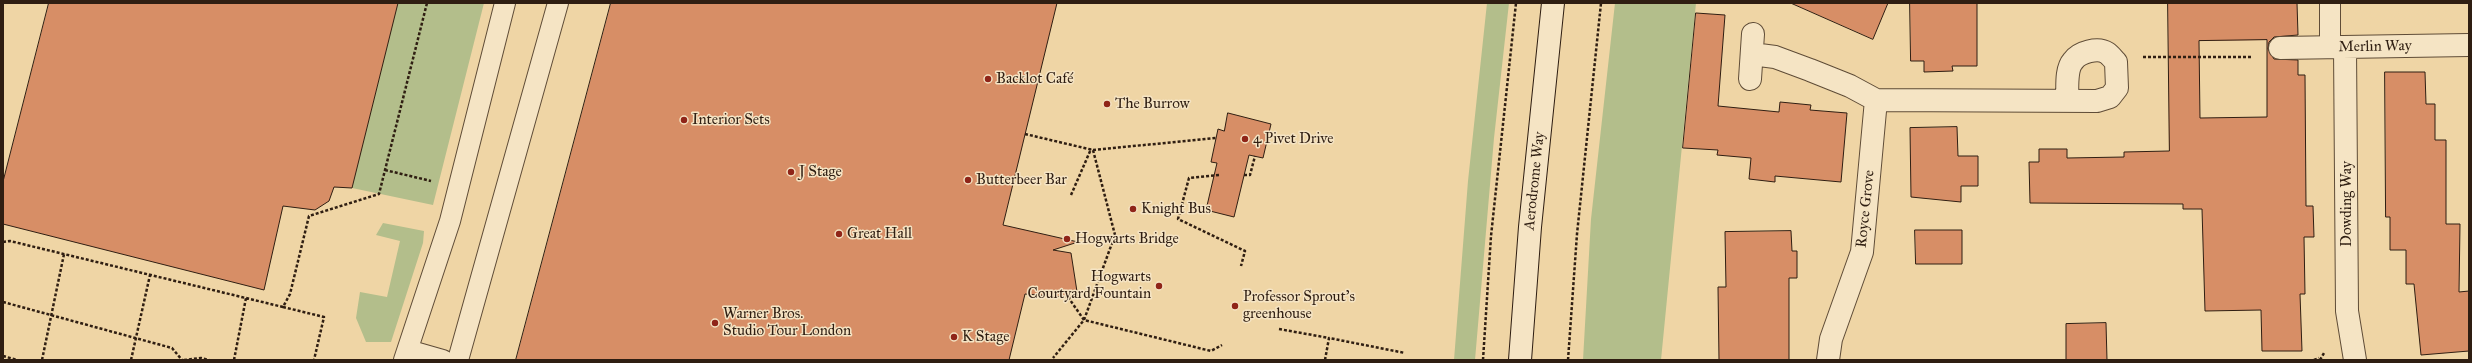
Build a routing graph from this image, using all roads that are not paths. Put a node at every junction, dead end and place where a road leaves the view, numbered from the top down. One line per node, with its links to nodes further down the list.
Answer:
1 (505, 3): 11 (lane)
2 (558, 3): 13 (lane)
3 (1554, 3): 14 (street, Aerodrome Way)
4 (2330, 3): 7 (lane)
5 (2469, 45): 7 (street, Merlin Way)
6 (2280, 48): 7 (street, Merlin Way)
7 (2338, 48): 16 (street, Dowding Way)
8 (1750, 79): 9 (street)
9 (1876, 100): 10 (street); 15 (street, Royce Grove)
10 (2067, 101)
11 (406, 355): 12 (lane)
12 (443, 360)
13 (458, 360)
14 (1520, 360)
15 (1828, 360)
16 (2356, 360)

